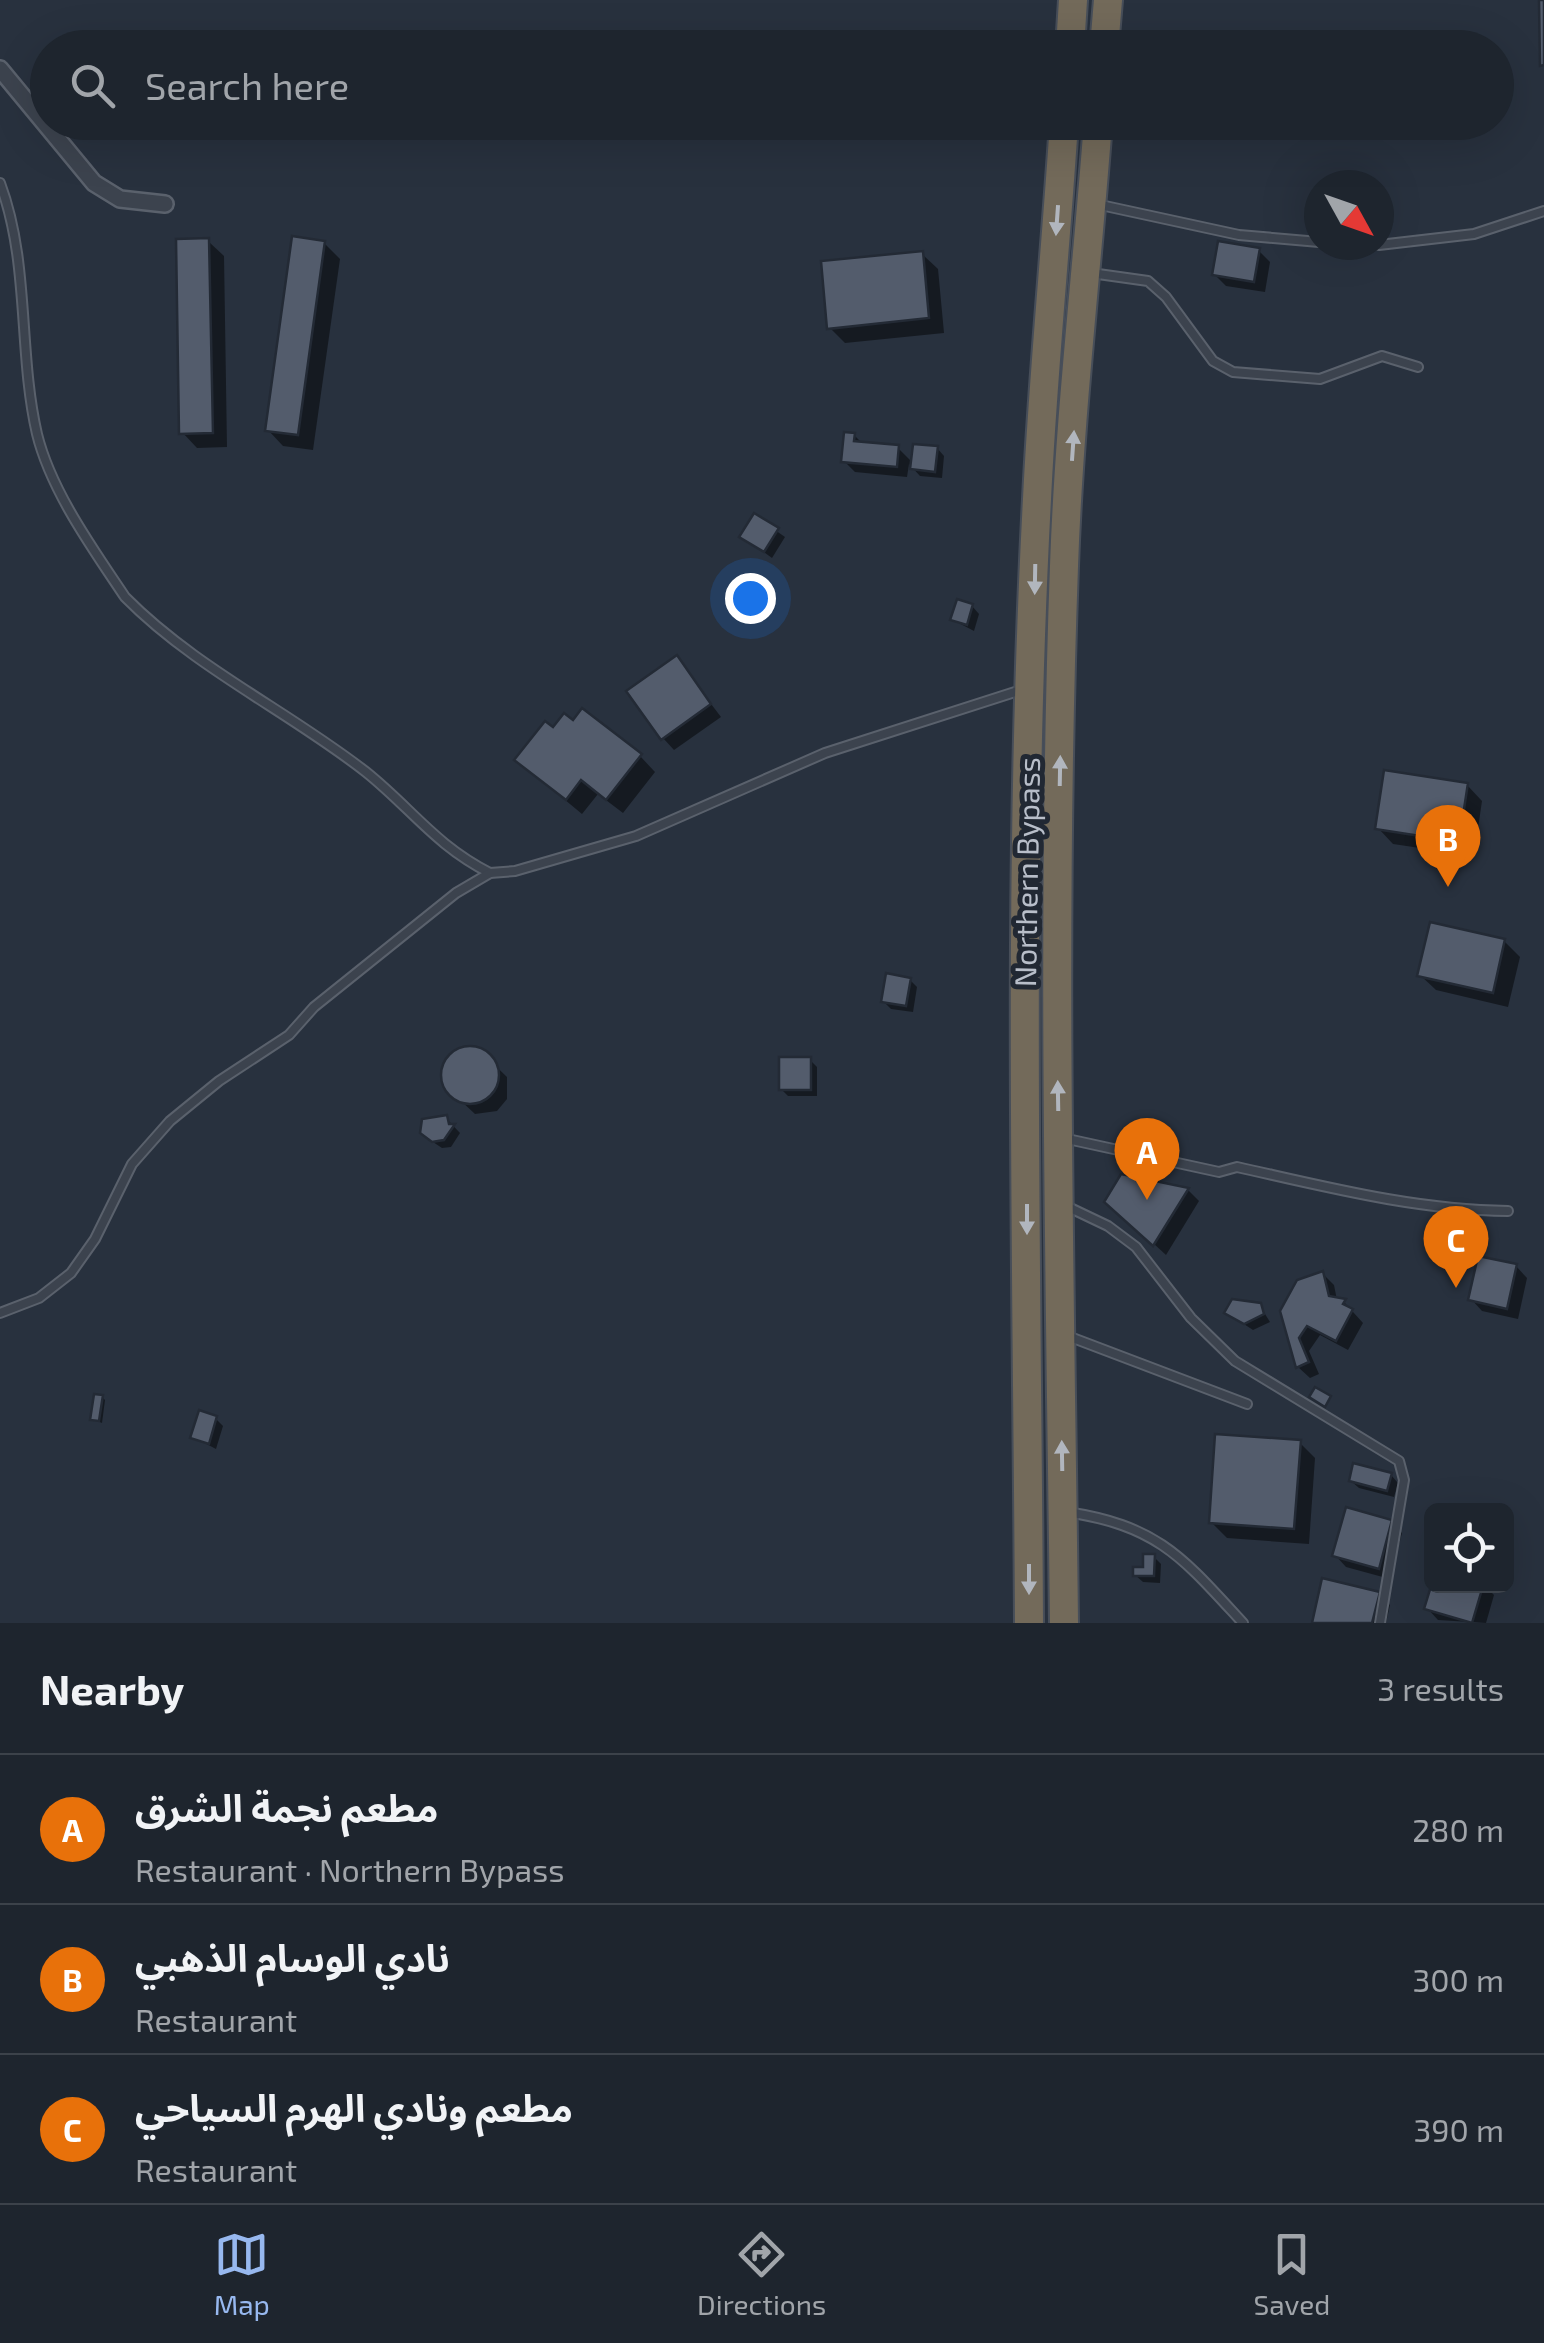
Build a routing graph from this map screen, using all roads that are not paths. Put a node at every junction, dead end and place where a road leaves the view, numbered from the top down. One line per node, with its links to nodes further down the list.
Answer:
1 (1073, 0): 3 (highway)
2 (1108, 0): 4 (highway)
3 (1071, 30)
4 (1106, 30)
5 (0, 68): 6 (street)
6 (30, 105)
7 (58, 140): 12 (street)
8 (1063, 140): 18 (highway, Northern Bypass, one-way to 18)
9 (1097, 140): 11 (highway, Northern Bypass)
10 (0, 183): 19 (lane)
11 (1092, 203): 14 (lane); 16 (highway, Northern Bypass)
12 (165, 204)
13 (1544, 211): 15 (lane)
14 (1304, 241)
15 (1394, 243)
16 (1086, 273): 17 (lane); 20 (highway, Northern Bypass, one-way to 16)
17 (1418, 367)
18 (1032, 686): 19 (lane); 27 (highway, Northern Bypass, one-way to 27)
19 (490, 873): 23 (lane)
20 (1059, 1136): 21 (highway, Northern Bypass); 22 (lane)
21 (1060, 1204): 24 (highway, Northern Bypass); 30 (lane)
22 (1508, 1211)
23 (0, 1313)
24 (1061, 1333): 25 (lane); 26 (highway, Northern Bypass, one-way to 24)
25 (1247, 1404)
26 (1063, 1511): 28 (highway, Northern Bypass); 29 (lane)
27 (1029, 1623)
28 (1064, 1623)
29 (1243, 1623)
30 (1380, 1623)

